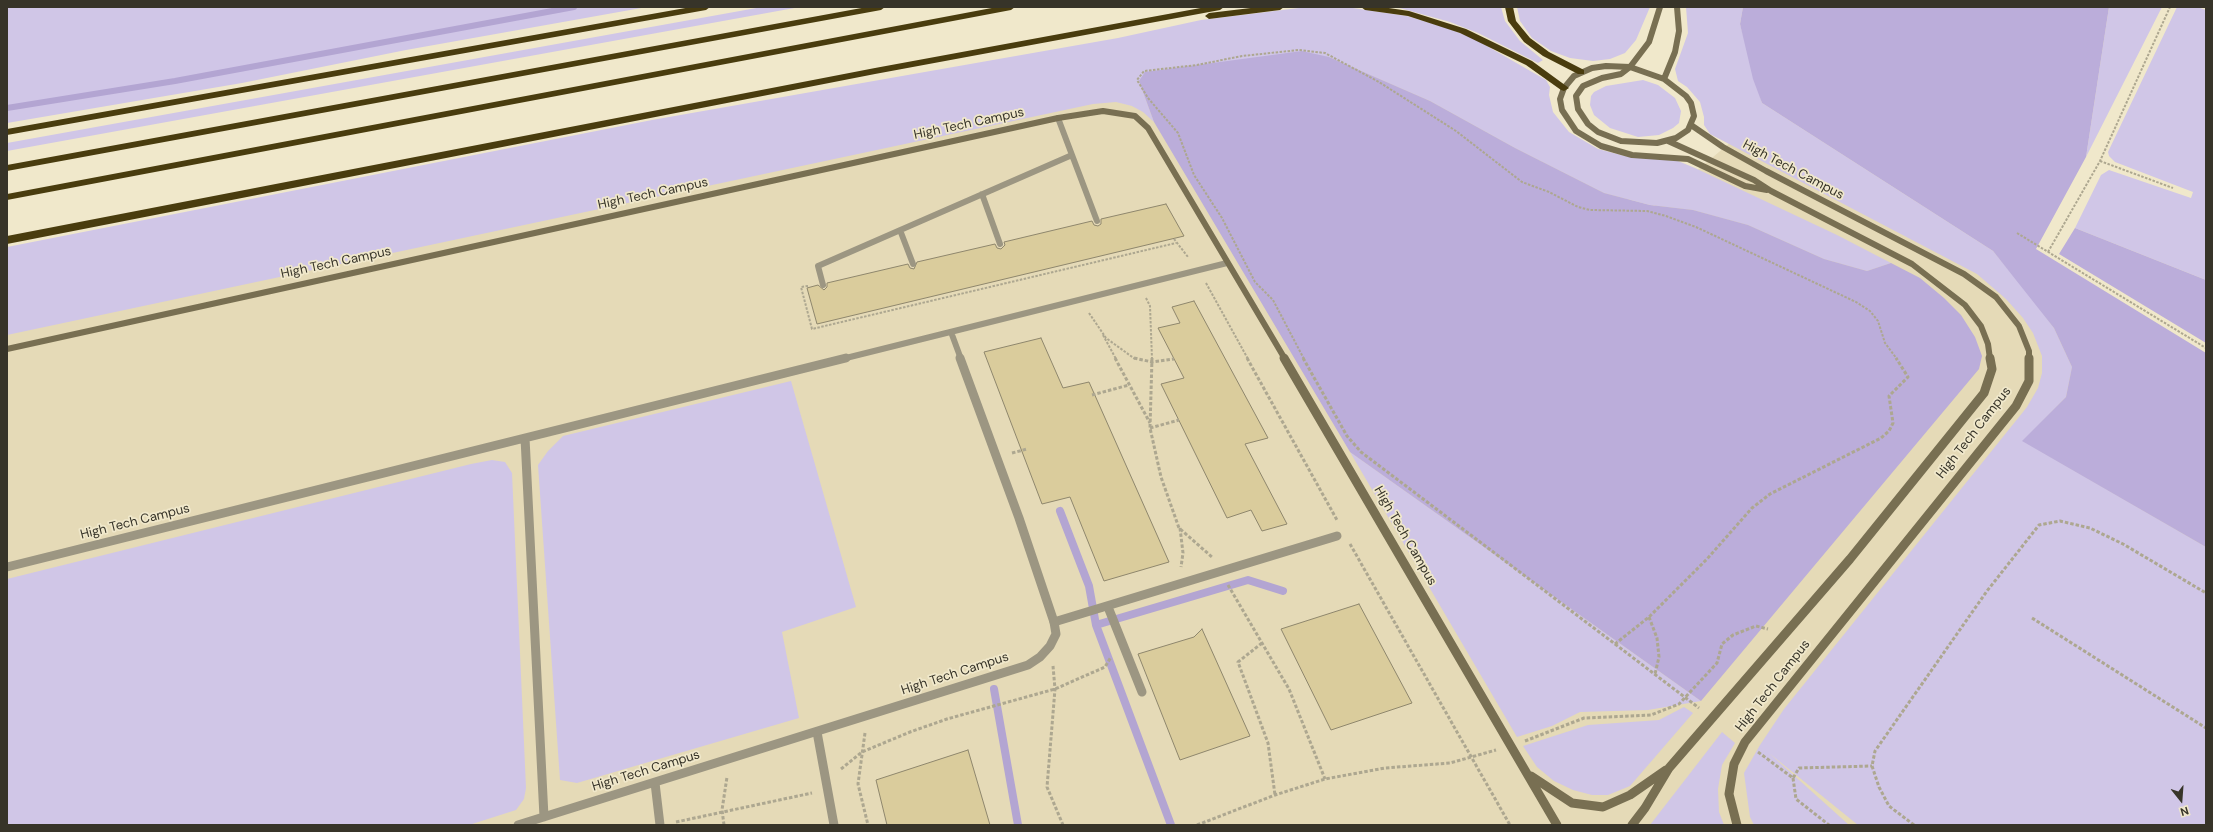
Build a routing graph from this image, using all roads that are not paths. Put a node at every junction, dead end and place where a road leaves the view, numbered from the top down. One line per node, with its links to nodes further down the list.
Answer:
1 (706, 7): 18 (highway)
2 (881, 7): 21 (highway)
3 (1010, 7): 24 (highway)
4 (1220, 7): 10 (highway)
5 (1280, 7): 10 (highway)
6 (1365, 7): 14 (highway)
7 (1509, 7): 12 (highway)
8 (1660, 7): 11 (street)
9 (1677, 7): 13 (street)
10 (1104, 30): 27 (highway)
11 (1630, 67): 12 (street); 13 (street); 15 (street)
12 (1581, 72): 14 (street)
13 (1664, 79): 17 (street)
14 (1564, 88): 15 (street); 22 (street, High Tech Campus)
15 (1576, 96): 19 (street)
16 (1058, 118): 20 (street); 29 (street, High Tech Campus); 33 (street, High Tech Campus)
17 (1691, 125): 19 (street); 50 (street, High Tech Campus)
18 (7, 132)
19 (1668, 141): 22 (street, High Tech Campus)
20 (1072, 155): 23 (street); 25 (street)
21 (7, 168)
22 (1771, 191): 41 (street, High Tech Campus)
23 (982, 194): 26 (street); 28 (street)
24 (7, 197)
25 (1097, 221)
26 (900, 230): 30 (street); 31 (street)
27 (7, 240)
28 (1000, 244)
29 (1227, 263): 32 (street, High Tech Campus); 42 (street, High Tech Campus)
30 (913, 264)
31 (823, 285)
32 (951, 332): 34 (street, High Tech Campus); 38 (street)
33 (7, 349)
34 (525, 438): 36 (street, High Tech Campus); 44 (street)
35 (1337, 536): 37 (street)
36 (7, 567)
37 (1108, 607): 38 (street); 39 (street)
38 (1054, 622): 40 (street, High Tech Campus)
39 (1142, 692)
40 (817, 732): 43 (street, High Tech Campus); 47 (street)
41 (1669, 768): 42 (street); 49 (street, High Tech Campus)
42 (1528, 774): 48 (street, High Tech Campus)
43 (655, 783): 44 (street, High Tech Campus); 45 (street)
44 (544, 817): 46 (street, High Tech Campus)
45 (665, 824)
46 (518, 825)
47 (834, 825)
48 (1557, 825)
49 (1632, 825)
50 (1737, 825)

